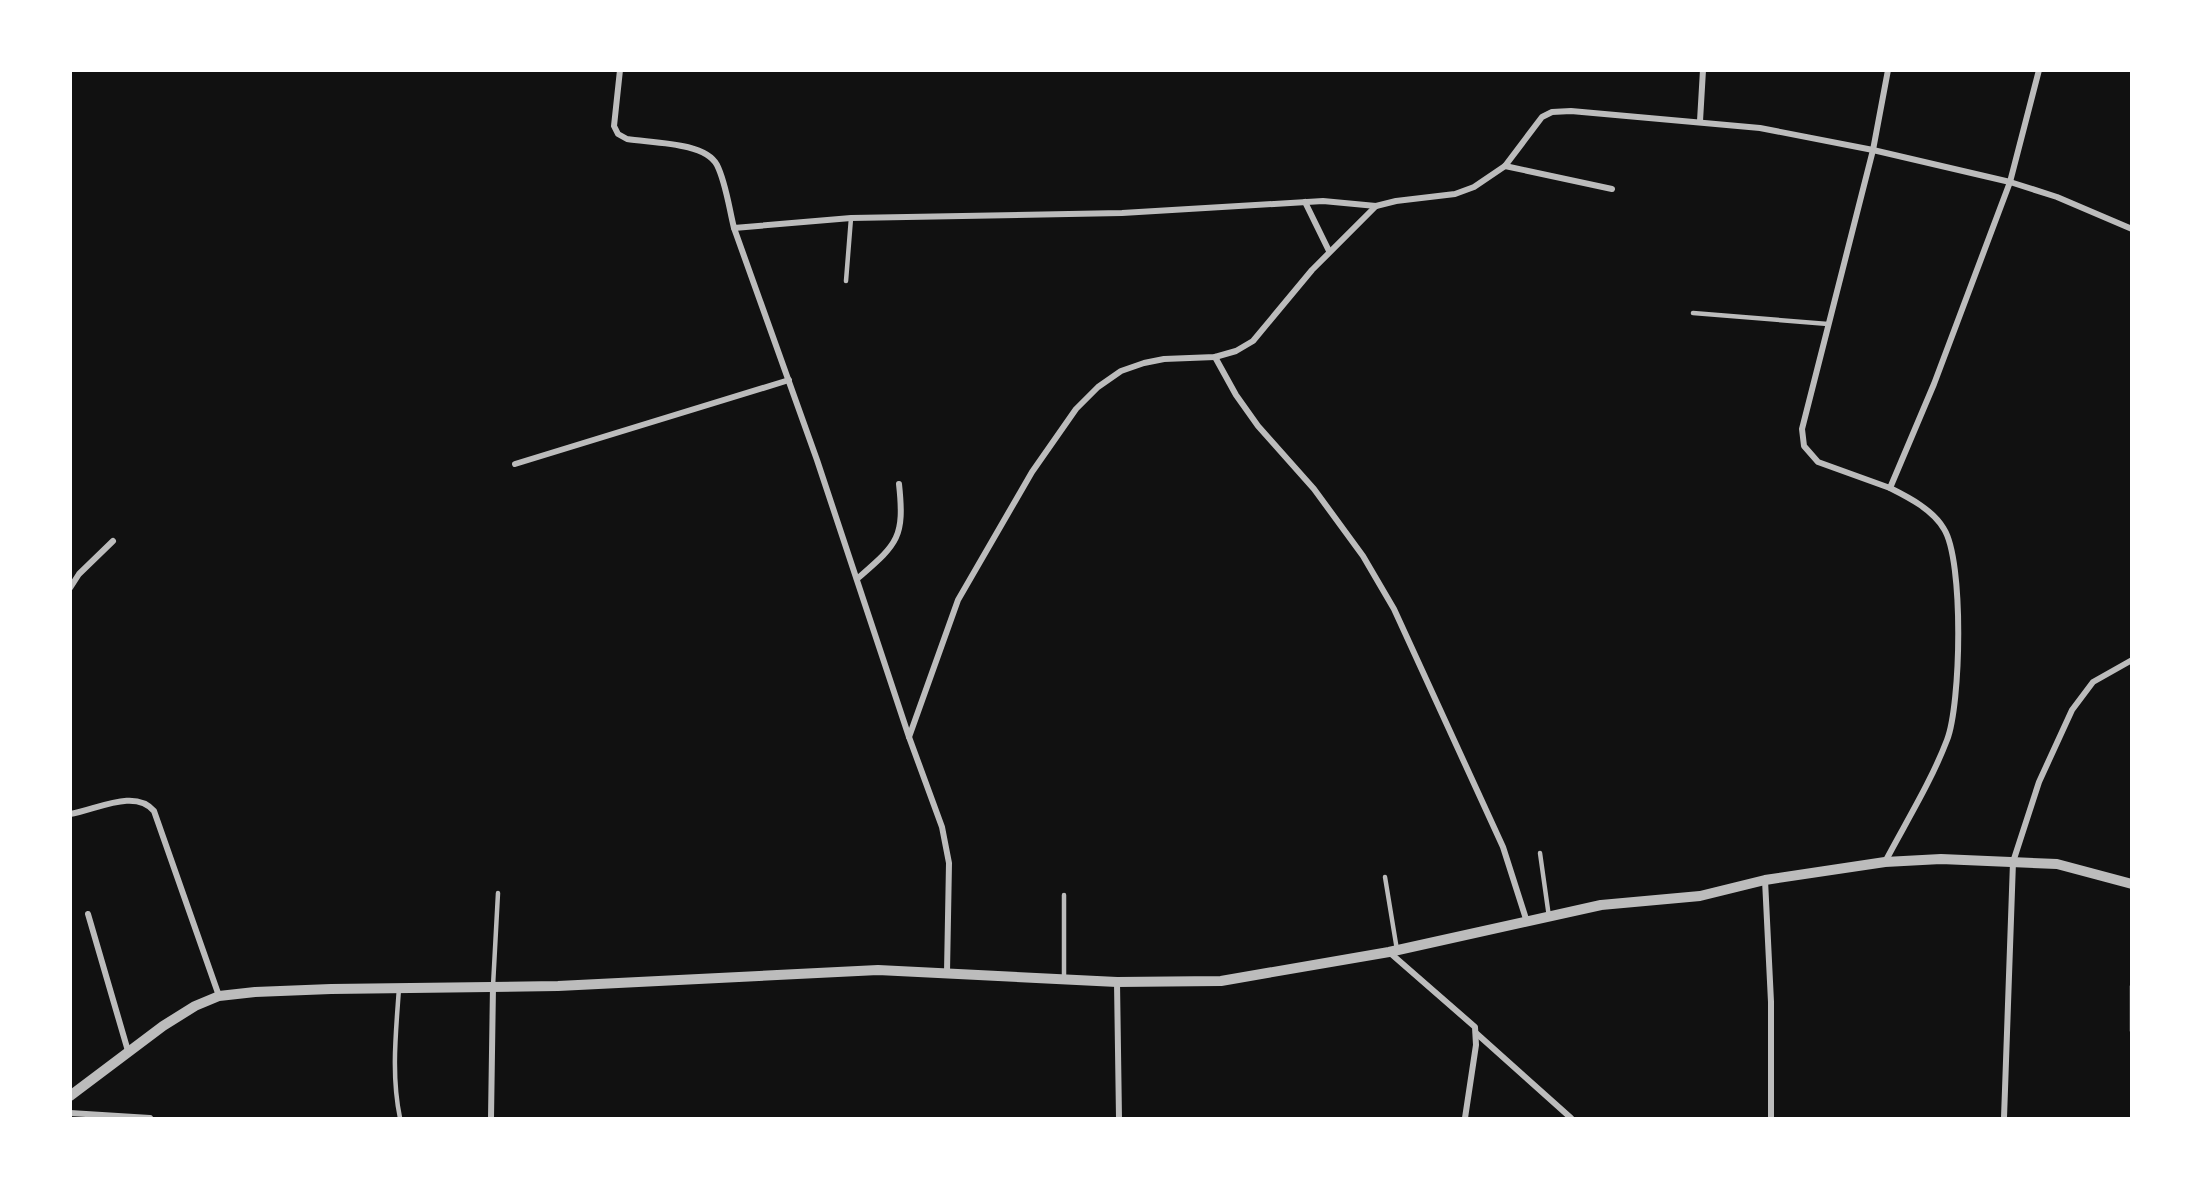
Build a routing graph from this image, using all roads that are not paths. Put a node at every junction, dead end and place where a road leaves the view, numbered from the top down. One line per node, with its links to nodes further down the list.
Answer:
1 (620, 70): 13 (street)
2 (1703, 70): 5 (street)
3 (1888, 70): 6 (street)
4 (2039, 70): 8 (street)
5 (1700, 121): 6 (street); 7 (street)
6 (1873, 150): 8 (street); 18 (street)
7 (1505, 166): 9 (street); 11 (street)
8 (2010, 182): 14 (street); 23 (street)
9 (1612, 189)
10 (1305, 202): 11 (street); 12 (street); 15 (street)
11 (1376, 206): 15 (street)
12 (851, 218): 13 (street); 16 (lane)
13 (734, 228): 20 (street)
14 (2132, 229)
15 (1329, 251): 19 (street)
16 (846, 281)
17 (1693, 313): 18 (lane)
18 (1828, 324): 23 (street)
19 (1215, 357): 28 (street); 40 (street)
20 (789, 380): 21 (street); 25 (street)
21 (515, 464)
22 (899, 484): 25 (street)
23 (1890, 488): 31 (street)
24 (113, 541): 26 (street)
25 (856, 579): 28 (street)
26 (70, 588)
27 (2132, 660): 32 (street)
28 (909, 737): 42 (street)
29 (70, 814): 48 (street)
30 (1540, 853): 39 (lane)
31 (1885, 862): 32 (street); 34 (street)
32 (2013, 862): 35 (street); 61 (street)
33 (1385, 877): 41 (lane)
34 (1765, 880): 39 (street); 60 (street)
35 (2132, 884)
36 (498, 893): 45 (lane)
37 (1064, 895): 43 (lane)
38 (87, 914): 51 (street)
39 (1549, 917): 40 (street)
40 (1527, 923): 41 (street)
41 (1393, 951): 44 (street); 50 (street)
42 (947, 972): 43 (street); 45 (street)
43 (1064, 979): 44 (street)
44 (1117, 982): 57 (street)
45 (494, 986): 47 (street); 56 (street)
46 (2132, 986): 49 (lane)
47 (399, 988): 48 (street); 55 (lane)
48 (219, 996): 51 (street)
49 (2132, 1031)
50 (1476, 1033): 58 (street); 59 (street)
51 (128, 1051): 52 (street)
52 (70, 1096)
53 (70, 1113): 54 (street)
54 (150, 1119)
55 (400, 1119)
56 (491, 1119)
57 (1119, 1119)
58 (1465, 1119)
59 (1570, 1119)
60 (1771, 1119)
61 (2004, 1119)

